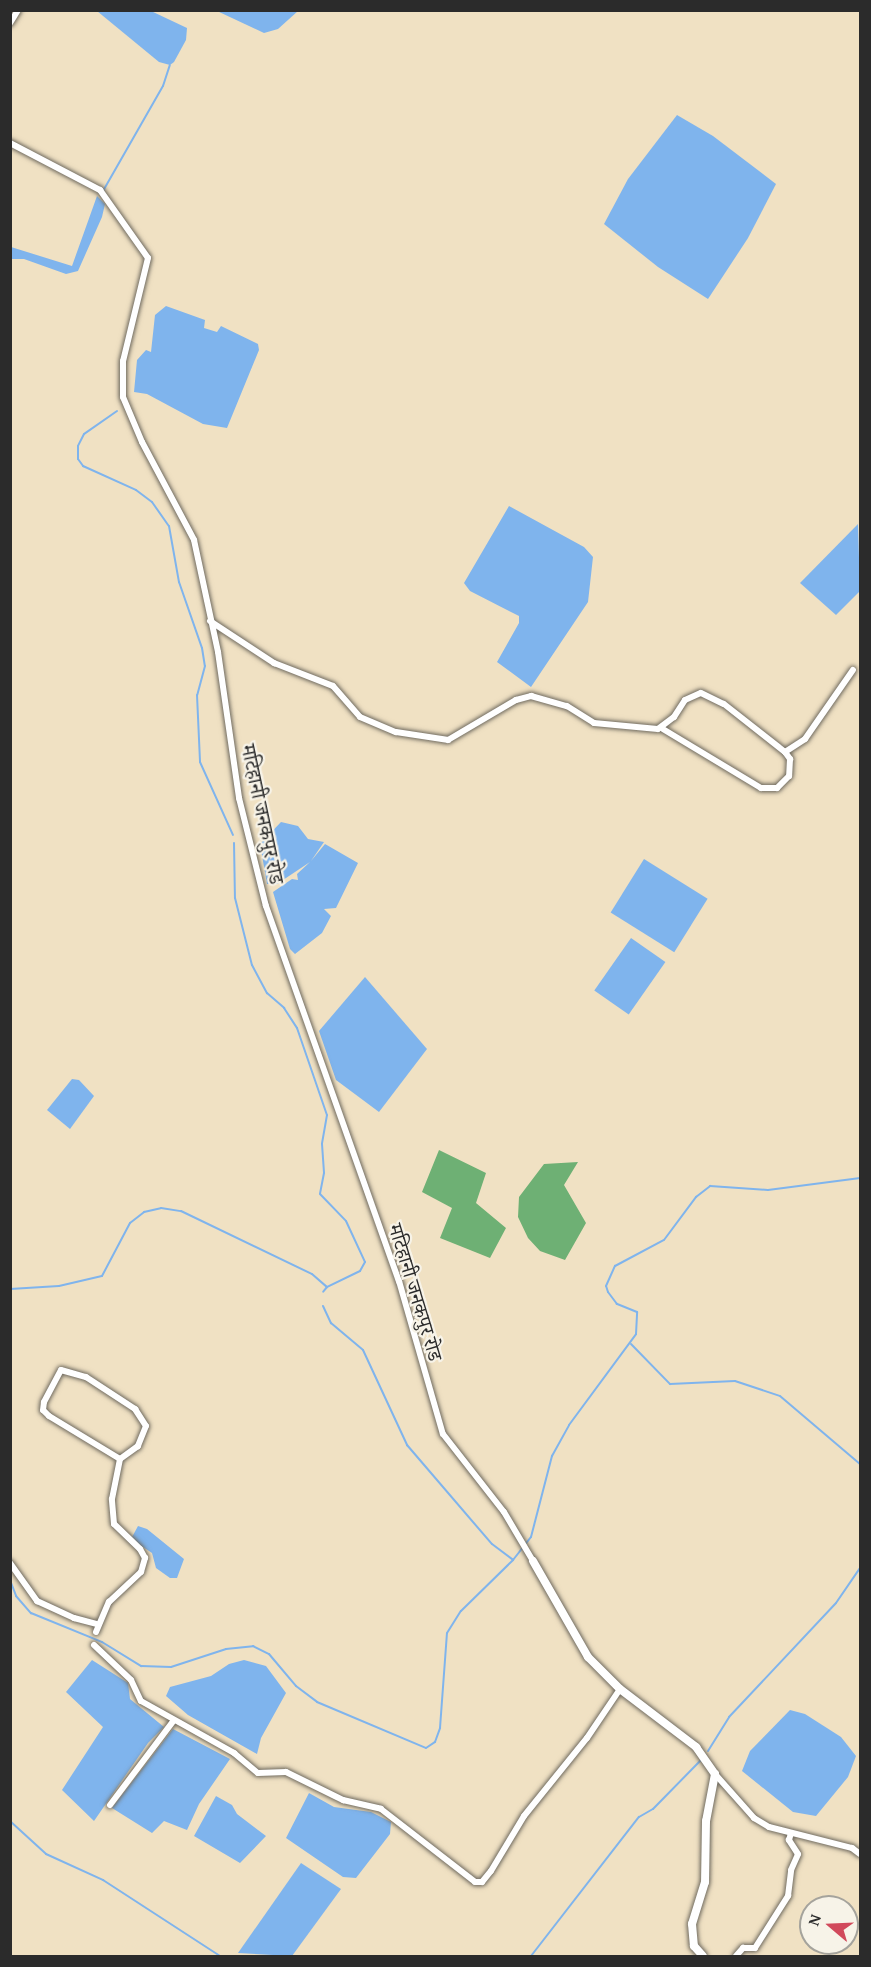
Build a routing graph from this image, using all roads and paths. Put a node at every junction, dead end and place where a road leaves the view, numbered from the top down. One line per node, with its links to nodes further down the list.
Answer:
1 (18, 10): 2 (street)
2 (10, 23)
3 (10, 143): 4 (street, मटिहानी जनकपुर रोड)
4 (210, 621): 6 (street); 9 (street, मटिहानी जनकपुर रोड)
5 (852, 670): 7 (street)
6 (663, 729): 7 (street); 7 (street)
7 (785, 752)
8 (120, 1459): 8 (street); 11 (street)
9 (533, 1561): 14 (street)
10 (10, 1563): 11 (street)
11 (97, 1624): 12 (street)
12 (96, 1632)
13 (94, 1645): 15 (street)
14 (620, 1689): 15 (street); 16 (street)
15 (174, 1719): 17 (street)
16 (716, 1774): 18 (street); 20 (street)
17 (110, 1805)
18 (791, 1833): 19 (street); 21 (street)
19 (861, 1854)
20 (703, 1956)
21 (735, 1956)

